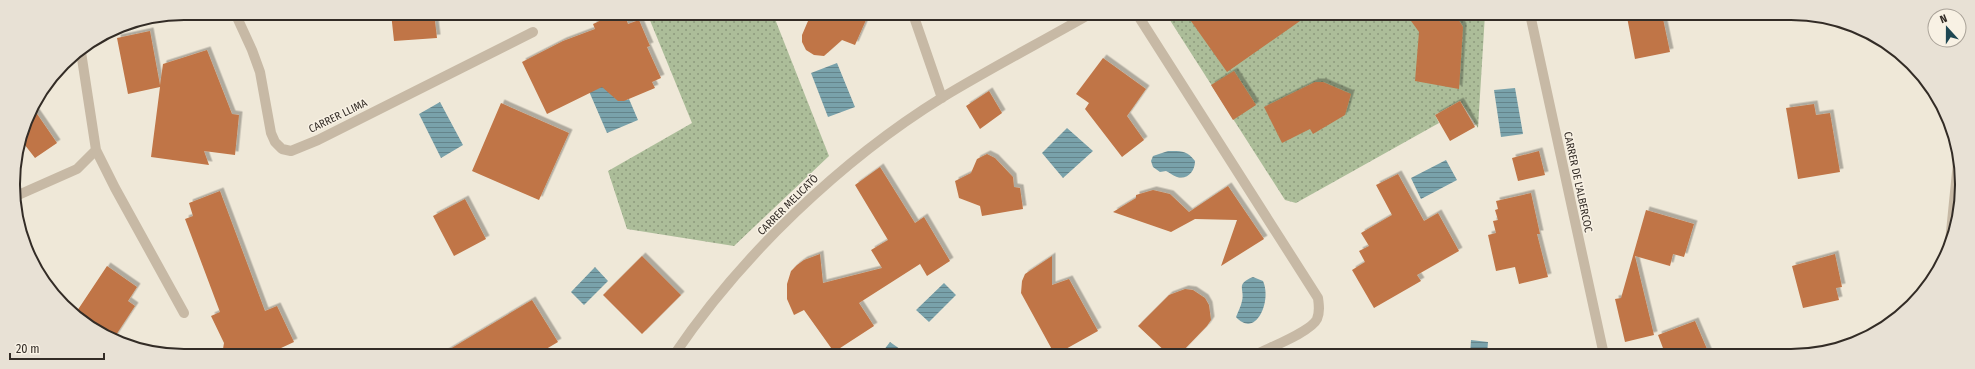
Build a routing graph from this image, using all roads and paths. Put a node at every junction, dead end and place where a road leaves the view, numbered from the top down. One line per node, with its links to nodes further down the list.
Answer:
1 (238, 20): 6 (street, CARRER LLIMA)
2 (915, 20): 8 (street)
3 (1079, 20): 8 (street, CARRER MELICATÒ)
4 (1141, 20): 15 (street)
5 (1531, 20): 16 (street, CARRER DE L'ALBERCOC)
6 (533, 32)
7 (82, 56): 9 (street)
8 (942, 98): 14 (street, CARRER MELICATÒ)
9 (96, 150): 11 (street); 13 (street)
10 (1955, 192): 12 (street)
11 (20, 194)
12 (1953, 211)
13 (184, 313)
14 (678, 349)
15 (1267, 349)
16 (1602, 349)

